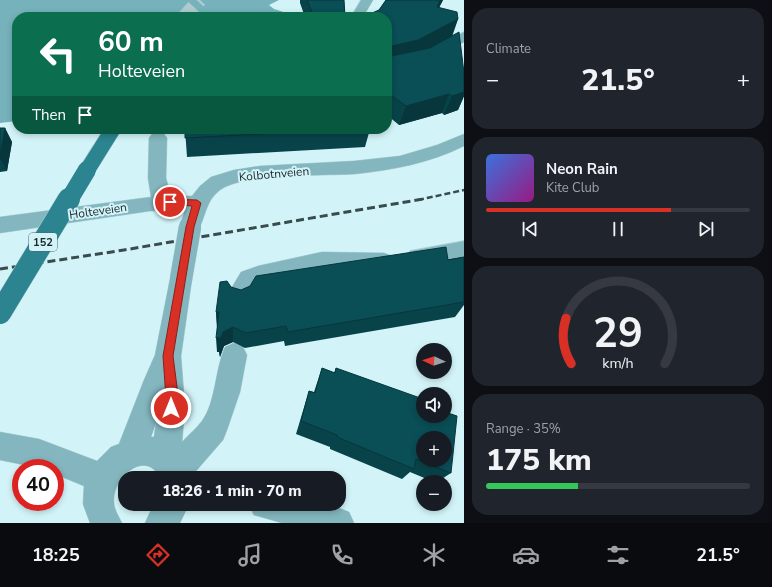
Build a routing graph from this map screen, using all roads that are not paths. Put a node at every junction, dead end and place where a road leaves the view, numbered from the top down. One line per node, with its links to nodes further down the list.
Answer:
1 (367, 0): 2 (street)
2 (361, 12)
3 (464, 36): 4 (street)
4 (392, 69)
5 (109, 134): 13 (main road, 152, bridge)
6 (158, 138): 8 (street)
7 (464, 139): 9 (street, Kolbotnveien)
8 (162, 202): 9 (street, Holteveien); 10 (street, Holteveien)
9 (197, 203): 15 (street, Kolbotnveien, bridge)
10 (0, 225)
11 (464, 249): 12 (street)
12 (240, 294)
13 (0, 313)
14 (234, 355): 18 (street)
15 (168, 356): 17 (street, Kolbotnveien); 18 (street, Kolbotnveien)
16 (0, 446): 19 (street)
17 (131, 452): 18 (street); 19 (street)
18 (172, 470)
19 (102, 478): 22 (street)
20 (169, 511): 23 (street)
21 (300, 511): 24 (street)
22 (106, 523)
23 (161, 523)
24 (338, 523)

